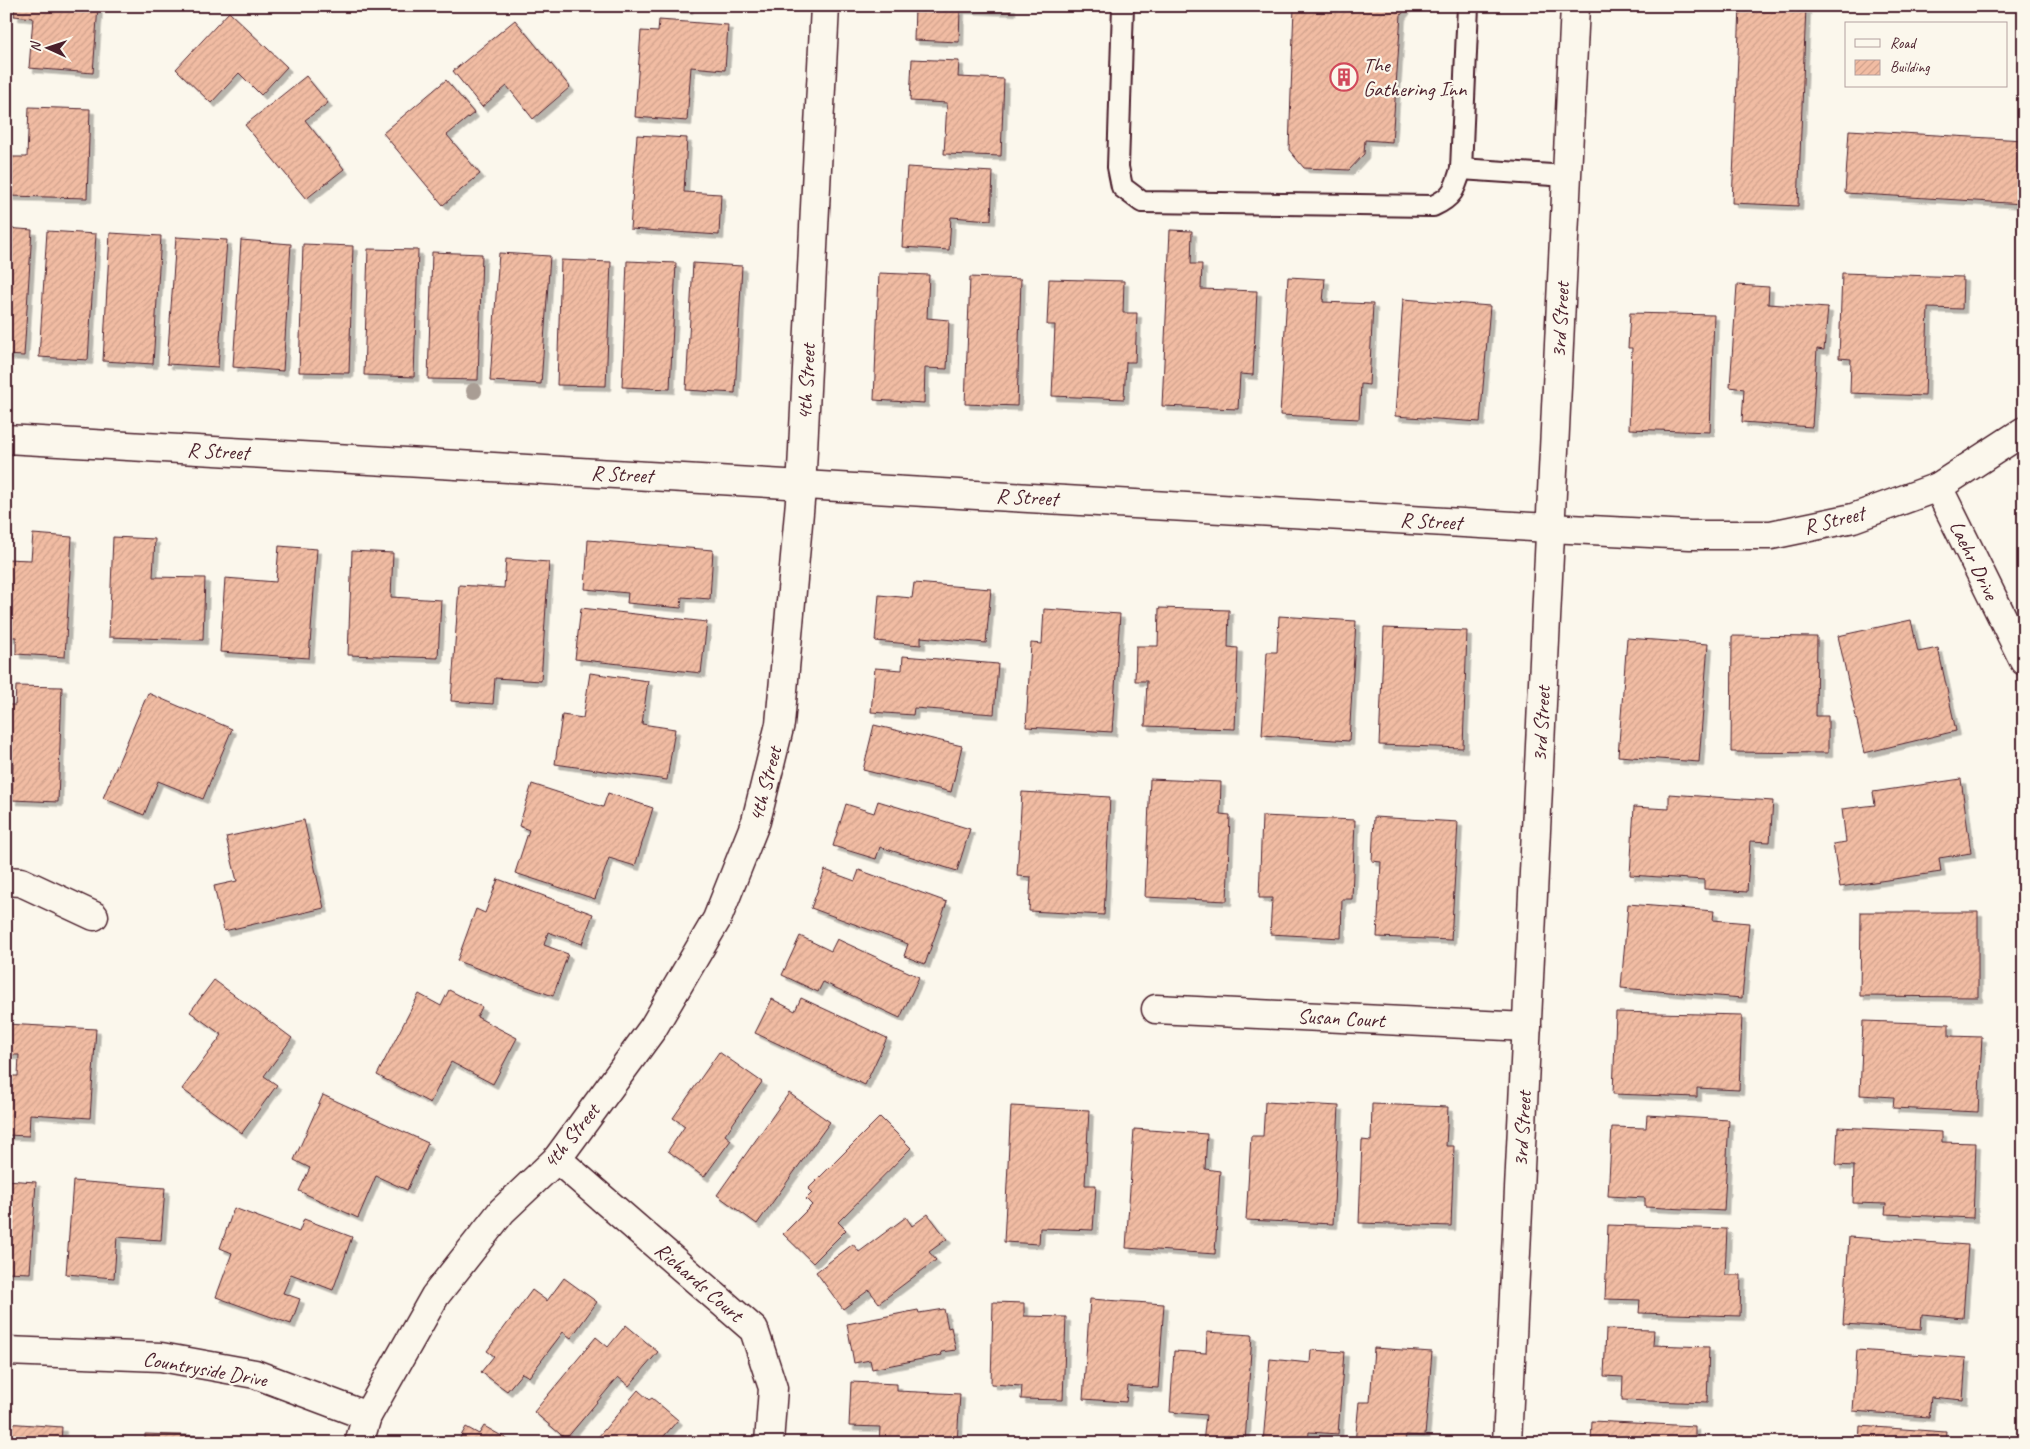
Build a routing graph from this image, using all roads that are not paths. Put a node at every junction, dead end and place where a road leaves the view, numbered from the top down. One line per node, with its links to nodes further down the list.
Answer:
1 (825, 6): 9 (street, 4th Street)
2 (1123, 6): 5 (lane)
3 (1468, 6): 5 (lane)
4 (1575, 6): 6 (street, 3rd Street)
5 (1461, 169): 6 (lane)
6 (1567, 176): 11 (street, 3rd Street)
7 (2024, 431): 10 (street, R Street)
8 (6, 440): 9 (street, R Street)
9 (800, 484): 11 (street, R Street); 17 (street, 4th Street)
10 (1938, 487): 11 (street, R Street); 12 (street, Laehr Drive)
11 (1550, 528): 16 (street, 3rd Street)
12 (2024, 661)
13 (6, 881): 14 (street)
14 (94, 916)
15 (1156, 1009): 16 (street, Susan Court)
16 (1527, 1027): 22 (street, 3rd Street)
17 (557, 1158): 19 (street, 4th Street); 21 (street, Richards Court)
18 (6, 1352): 19 (street, Countryside Drive)
19 (367, 1416): 20 (street, 4th Street)
20 (359, 1443)
21 (769, 1443)
22 (1508, 1443)

